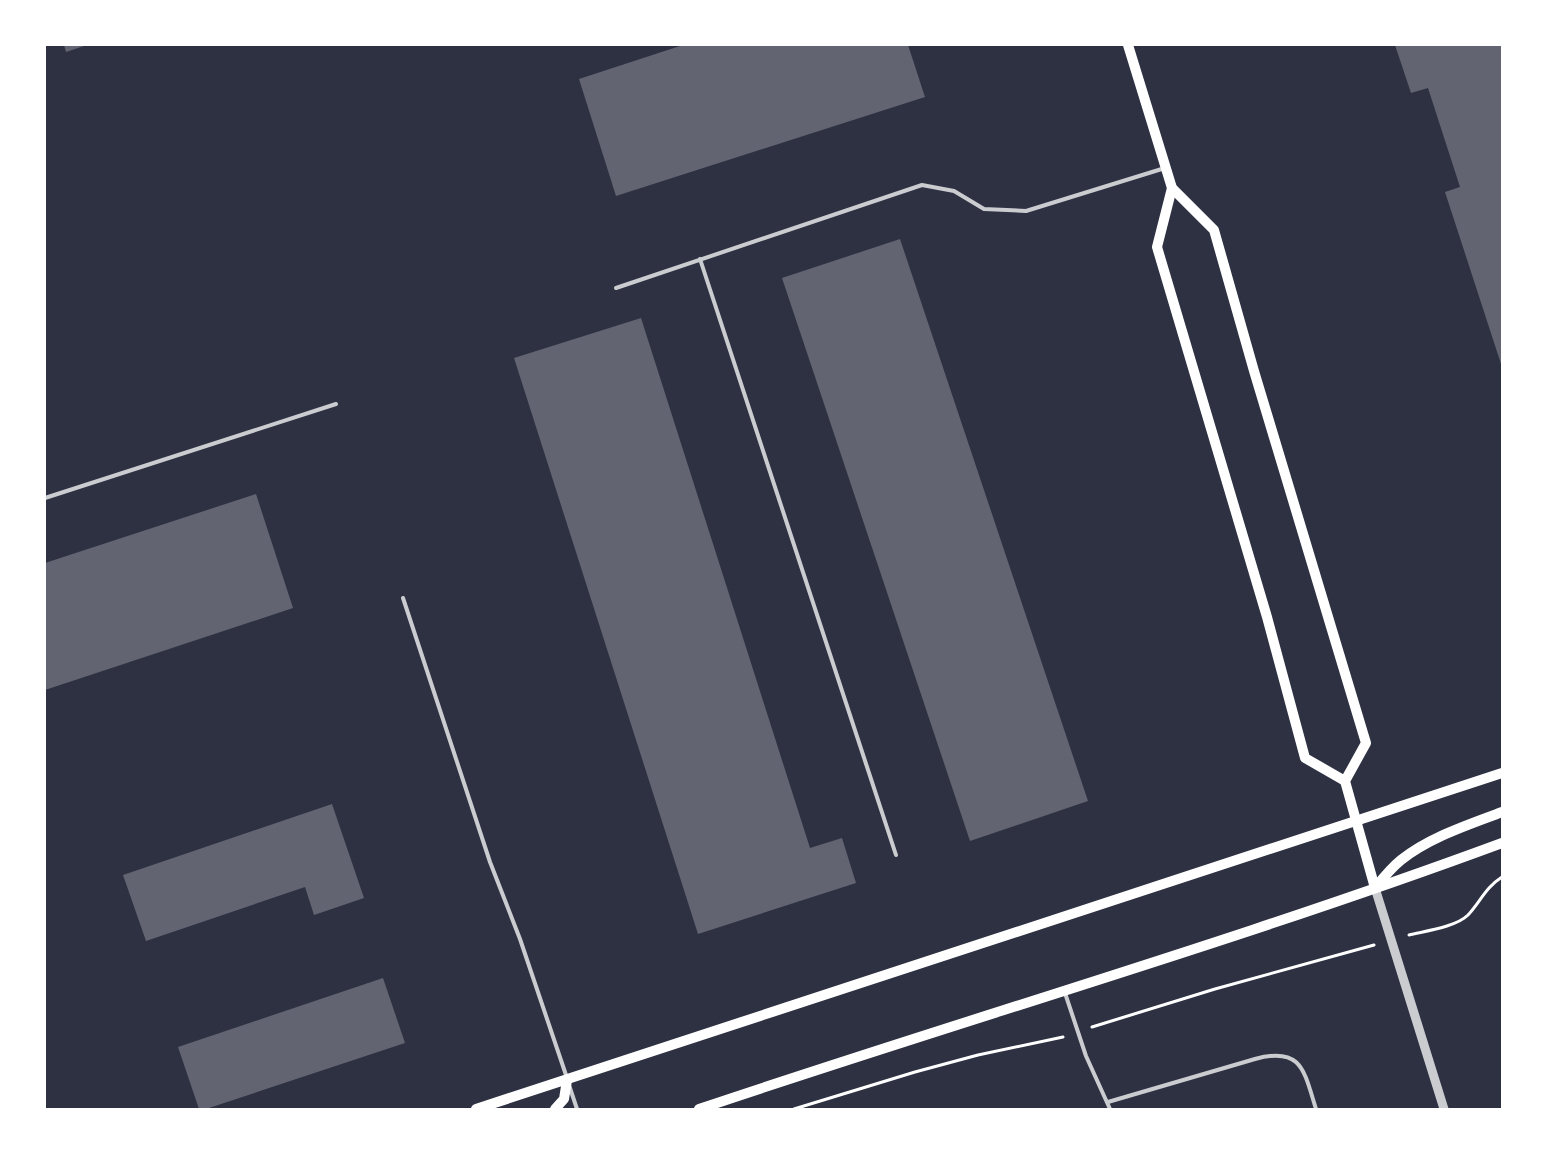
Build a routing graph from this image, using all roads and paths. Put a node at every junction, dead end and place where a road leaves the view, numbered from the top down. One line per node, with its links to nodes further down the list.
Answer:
1 (1128, 45): 2 (main road)
2 (1165, 168): 3 (main road); 4 (lane)
3 (1172, 188): 10 (main road); 10 (main road)
4 (700, 259): 5 (lane); 14 (lane)
5 (616, 288)
6 (336, 404): 7 (lane)
7 (45, 498)
8 (403, 598): 22 (lane)
9 (1502, 773): 12 (main road)
10 (1346, 781): 12 (main road)
11 (1502, 812): 16 (main road)
12 (1356, 822): 16 (main road); 22 (main road)
13 (1502, 843): 16 (main road)
14 (896, 855)
15 (1502, 877): 17 (path)
16 (1375, 888): 19 (main road); 32 (street)
17 (1448, 925)
18 (1325, 957): 20 (path)
19 (1064, 991): 23 (lane); 27 (main road)
20 (1106, 1023)
21 (1057, 1039): 28 (path)
22 (567, 1080): 24 (main road); 25 (main road); 26 (lane)
23 (1108, 1102): 29 (lane); 30 (lane); 31 (lane)
24 (476, 1109)
25 (555, 1109)
26 (577, 1109)
27 (699, 1109)
28 (794, 1109)
29 (1110, 1109)
30 (1114, 1109)
31 (1316, 1109)
32 (1444, 1109)

